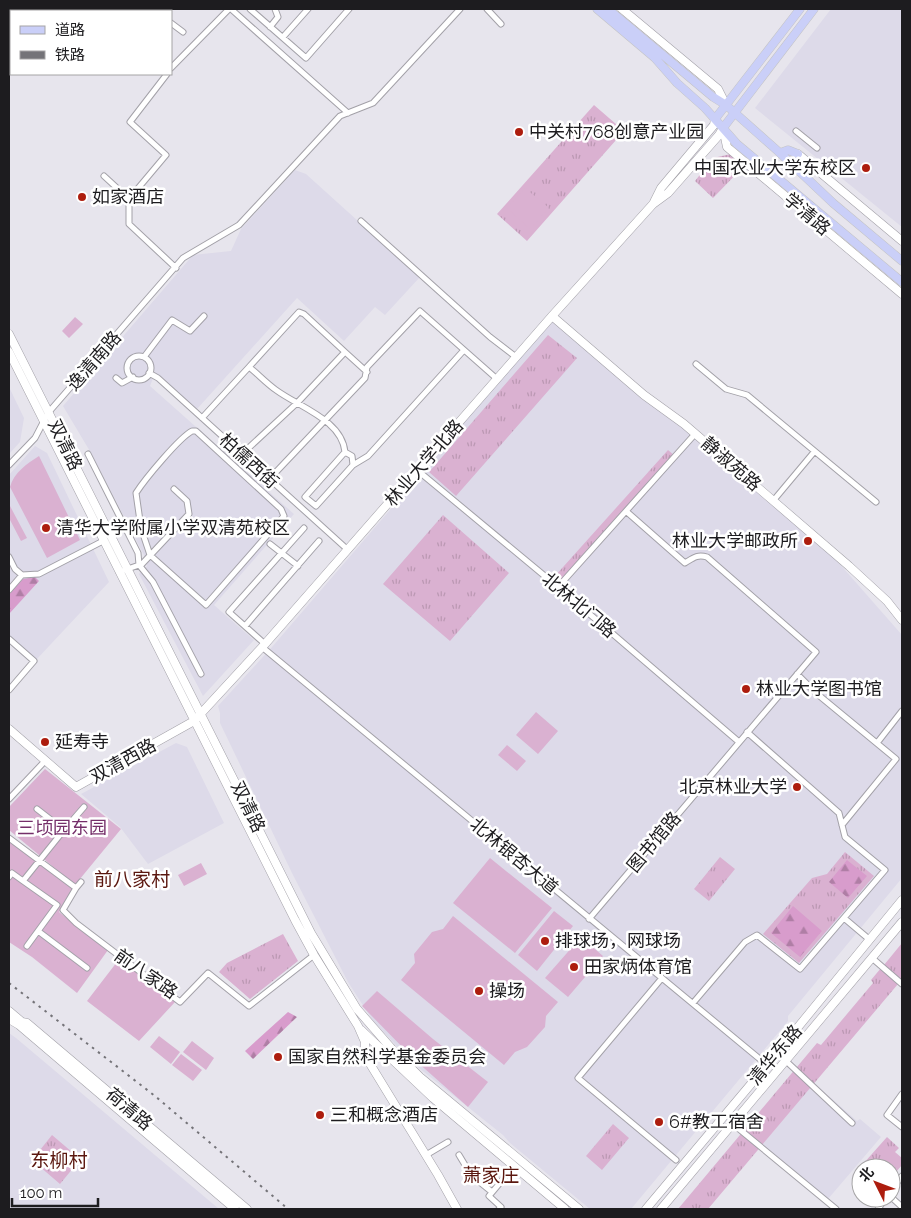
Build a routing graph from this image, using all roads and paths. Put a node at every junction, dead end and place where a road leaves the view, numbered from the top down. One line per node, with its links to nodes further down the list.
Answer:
1 (230, 9): 18 (street); 21 (street)
2 (250, 9): 15 (street)
3 (275, 9): 15 (street)
4 (308, 9): 17 (street)
5 (349, 9): 17 (street)
6 (460, 9): 21 (street)
7 (487, 9): 14 (street)
8 (597, 9): 23 (main road, 学清路)
9 (608, 9): 20 (main road, 学清路)
10 (622, 9): 20 (main road, 学清路)
11 (800, 9): 20 (main road)
12 (814, 9): 22 (main road)
13 (172, 24): 16 (street)
14 (502, 24)
15 (270, 27): 17 (street)
16 (182, 32)
17 (283, 38)
18 (172, 67)
19 (165, 75): 29 (street)
20 (726, 105): 22 (main road, 学清路); 23 (main road)
21 (348, 113): 34 (street, 逸清南路)
22 (734, 113): 24 (main road); 27 (main road, 学清路)
23 (715, 119): 24 (main road, 学清路); 30 (main road, 林业大学北路)
24 (723, 128): 30 (main road, 林业大学北路); 35 (main road, 学清路); 36 (main road, 学清路)
25 (796, 131): 26 (street)
26 (817, 148)
27 (780, 152): 32 (main road); 33 (main road, 学清路)
28 (104, 176): 29 (street)
29 (129, 199): 34 (street)
30 (653, 204): 38 (main road, 林业大学北路)
31 (361, 221): 44 (street)
32 (902, 240)
33 (902, 261)
34 (176, 268): 53 (street, 逸清南路)
35 (902, 282)
36 (902, 294)
37 (204, 316): 43 (street)
38 (552, 316): 44 (main road, 林业大学北路); 57 (main road, 静淑苑路)
39 (9, 334): 53 (main road, 双清路)
40 (464, 350): 47 (street); 51 (street); 62 (street)
41 (9, 352): 56 (main road, 双清路)
42 (345, 352): 46 (street); 47 (street); 52 (street)
43 (144, 357): 48 (street); 50 (street)
44 (516, 358): 51 (main road, 林业大学北路)
45 (696, 364): 59 (street)
46 (249, 367): 52 (street); 54 (street)
47 (367, 372): 55 (street)
48 (149, 373): 50 (street); 54 (street, 柏儒西街)
49 (116, 378): 50 (street)
50 (132, 378)
51 (497, 379): 64 (main road, 林业大学北路)
52 (296, 403): 55 (street); 61 (street)
53 (48, 413): 56 (street, 逸清南路); 80 (main road, 双清路)
54 (202, 418): 61 (street, 柏儒西街)
55 (326, 420): 58 (street); 65 (street)
56 (43, 422): 63 (street, 逸清南路); 71 (main road, 双清路)
57 (696, 434): 67 (main road, 静淑苑路); 69 (street)
58 (345, 452): 62 (street); 62 (street)
59 (814, 452): 67 (street); 68 (street)
60 (88, 454): 78 (street)
61 (242, 454): 74 (street, 柏儒西街)
62 (353, 465)
63 (9, 466)
64 (417, 470): 74 (main road, 林业大学北路); 82 (street, 北林北门路)
65 (276, 472)
66 (174, 489): 76 (street)
67 (773, 501): 84 (main road, 静淑苑路)
68 (876, 502)
69 (627, 512): 82 (street); 89 (street, 图书馆路)
70 (304, 528): 75 (street)
71 (103, 540): 80 (main road, 双清路); 81 (street)
72 (319, 541): 79 (street)
73 (270, 544): 75 (street)
74 (348, 550): 87 (main road, 林业大学北路)
75 (281, 554): 79 (street); 85 (street, 北林银杏大道)
76 (150, 555): 76 (street); 78 (street)
77 (9, 557): 81 (street)
78 (139, 565): 80 (street); 88 (street)
79 (298, 566): 85 (street)
80 (123, 571): 92 (main road, 双清路); 93 (main road, 双清路)
81 (22, 575): 83 (street)
82 (558, 587): 96 (street, 北林北门路)
83 (9, 590)
84 (902, 620)
85 (245, 626): 87 (street, 北林银杏大道)
86 (9, 639): 90 (street)
87 (264, 646): 92 (main road, 林业大学北路); 112 (street, 北林银杏大道)
88 (201, 674)
89 (797, 674): 95 (street, 图书馆路); 97 (street)
90 (9, 690)
91 (902, 711): 97 (street)
92 (201, 713): 93 (main road, 林业大学北路); 143 (main road, 双清路)
93 (194, 721): 98 (main road, 双清西路); 117 (main road, 双清路)
94 (9, 730): 98 (main road, 双清西路)
95 (747, 732): 96 (street, 图书馆路); 102 (street)
96 (739, 742): 112 (street, 图书馆路)
97 (877, 743): 102 (street)
98 (45, 761): 99 (street)
99 (9, 799)
100 (84, 807): 103 (street)
101 (37, 809): 103 (street)
102 (842, 825): 111 (street)
103 (64, 830): 105 (street)
104 (9, 838): 105 (street)
105 (39, 860): 107 (street); 109 (street)
106 (9, 877): 107 (street)
107 (23, 881): 114 (street)
108 (81, 882): 109 (street)
109 (76, 888): 117 (street, 前八家路)
110 (902, 900): 115 (main road, 清华东路)
111 (844, 918): 115 (street); 122 (street)
112 (589, 919): 120 (street, 北林银杏大道)
113 (902, 922): 118 (main road, 清华东路)
114 (38, 931): 116 (street); 119 (street)
115 (870, 940): 127 (main road, 清华东路)
116 (27, 946)
117 (314, 955): 125 (main road, 双清路)
118 (872, 958): 121 (street); 126 (main road, 清华东路)
119 (87, 968)
120 (662, 978): 122 (street, 北林银杏大道); 135 (street)
121 (902, 984)
122 (693, 1003): 127 (street, 北林银杏大道)
123 (9, 1011): 139 (main road, 荷清路)
124 (9, 1019): 138 (main road, 荷清路)
125 (358, 1026): 133 (main road, 双清路); 136 (main road, 双清路)
126 (786, 1061): 129 (street); 130 (main road, 清华东路)
127 (767, 1065): 144 (main road, 清华东路)
128 (902, 1094): 131 (street)
129 (852, 1123)
130 (733, 1124): 145 (main road, 清华东路); 146 (street)
131 (902, 1127)
132 (448, 1142): 133 (street)
133 (426, 1155): 140 (main road, 双清路)
134 (459, 1155): 137 (street)
135 (676, 1160)
136 (514, 1166): 137 (street); 142 (main road, 双清路)
137 (492, 1192): 141 (street)
138 (235, 1209)
139 (247, 1209)
140 (457, 1209)
141 (499, 1209)
142 (564, 1209)
143 (579, 1209)
144 (646, 1209)
145 (661, 1209)
146 (836, 1209)

